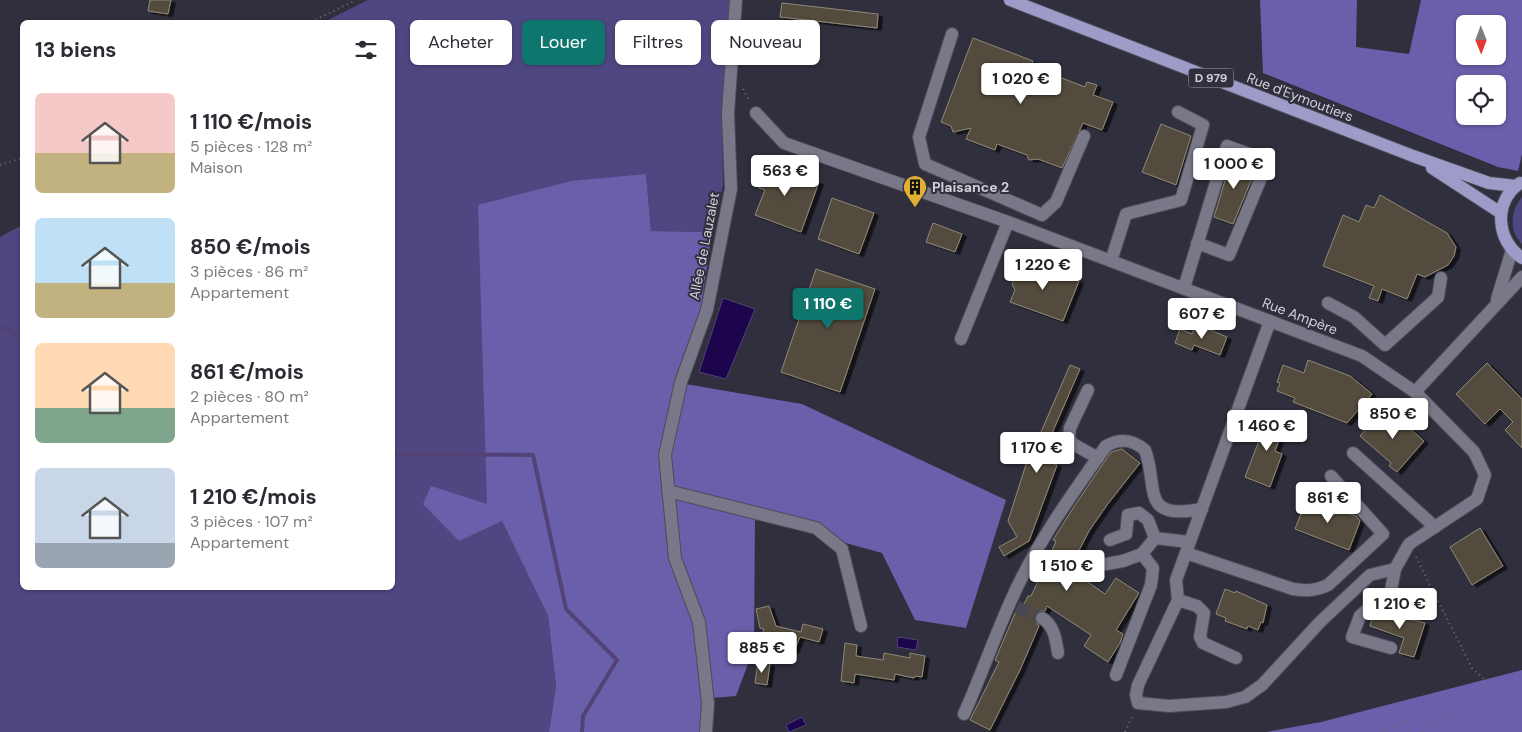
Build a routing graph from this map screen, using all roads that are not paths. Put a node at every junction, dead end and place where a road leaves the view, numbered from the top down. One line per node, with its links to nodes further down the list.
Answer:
1 (736, 0): 30 (street, Allée de Lauzalet)
2 (1010, 0): 7 (main road, Rue d'Eymoutiers / D 979)
3 (952, 34): 10 (street)
4 (1178, 112): 15 (street)
5 (756, 113): 11 (street, Rue Ampère)
6 (1084, 136): 10 (street)
7 (1413, 156): 8 (main road, D 979); 9 (main road, D 979)
8 (1519, 184): 9 (main road)
9 (1501, 213): 14 (main road)
10 (1042, 215): 12 (street)
11 (1008, 222): 12 (street, Rue Ampère); 22 (street)
12 (1052, 239): 15 (street, Rue Ampère)
13 (1197, 243): 13 (street); 18 (street)
14 (1517, 254): 20 (street)
15 (1111, 261): 18 (street, Rue Ampère)
16 (1522, 277): 20 (street)
17 (1441, 278): 23 (street)
18 (1184, 288): 21 (street, Rue Ampère)
19 (1328, 303): 23 (street)
20 (1496, 303): 26 (street)
21 (1270, 321): 24 (street, Rue Ampère); 31 (street)
22 (960, 339)
23 (1385, 344): 24 (street)
24 (1376, 365): 26 (street, Rue Ampère)
25 (1088, 390): 28 (street)
26 (1416, 392): 32 (street, Rue Ampère)
27 (1353, 453): 32 (street)
28 (1098, 458): 31 (street); 48 (street)
29 (1331, 476): 35 (street)
30 (668, 491): 43 (street); 49 (street, Allée de Lauzalet)
31 (1202, 509): 35 (street)
32 (1435, 527): 37 (street, Rue Ampère)
33 (1155, 538): 34 (street); 35 (street); 36 (street)
34 (1110, 540)
35 (1188, 548): 39 (street)
36 (1142, 554): 38 (street); 47 (street)
37 (1395, 569): 39 (street); 41 (street)
38 (1073, 570)
39 (1178, 600): 46 (street)
40 (1425, 600): 41 (street)
41 (1389, 601): 44 (street)
42 (1042, 618): 45 (street)
43 (861, 626)
44 (1391, 648)
45 (1058, 653)
46 (1236, 658)
47 (1116, 675)
48 (964, 714)
49 (706, 732)

